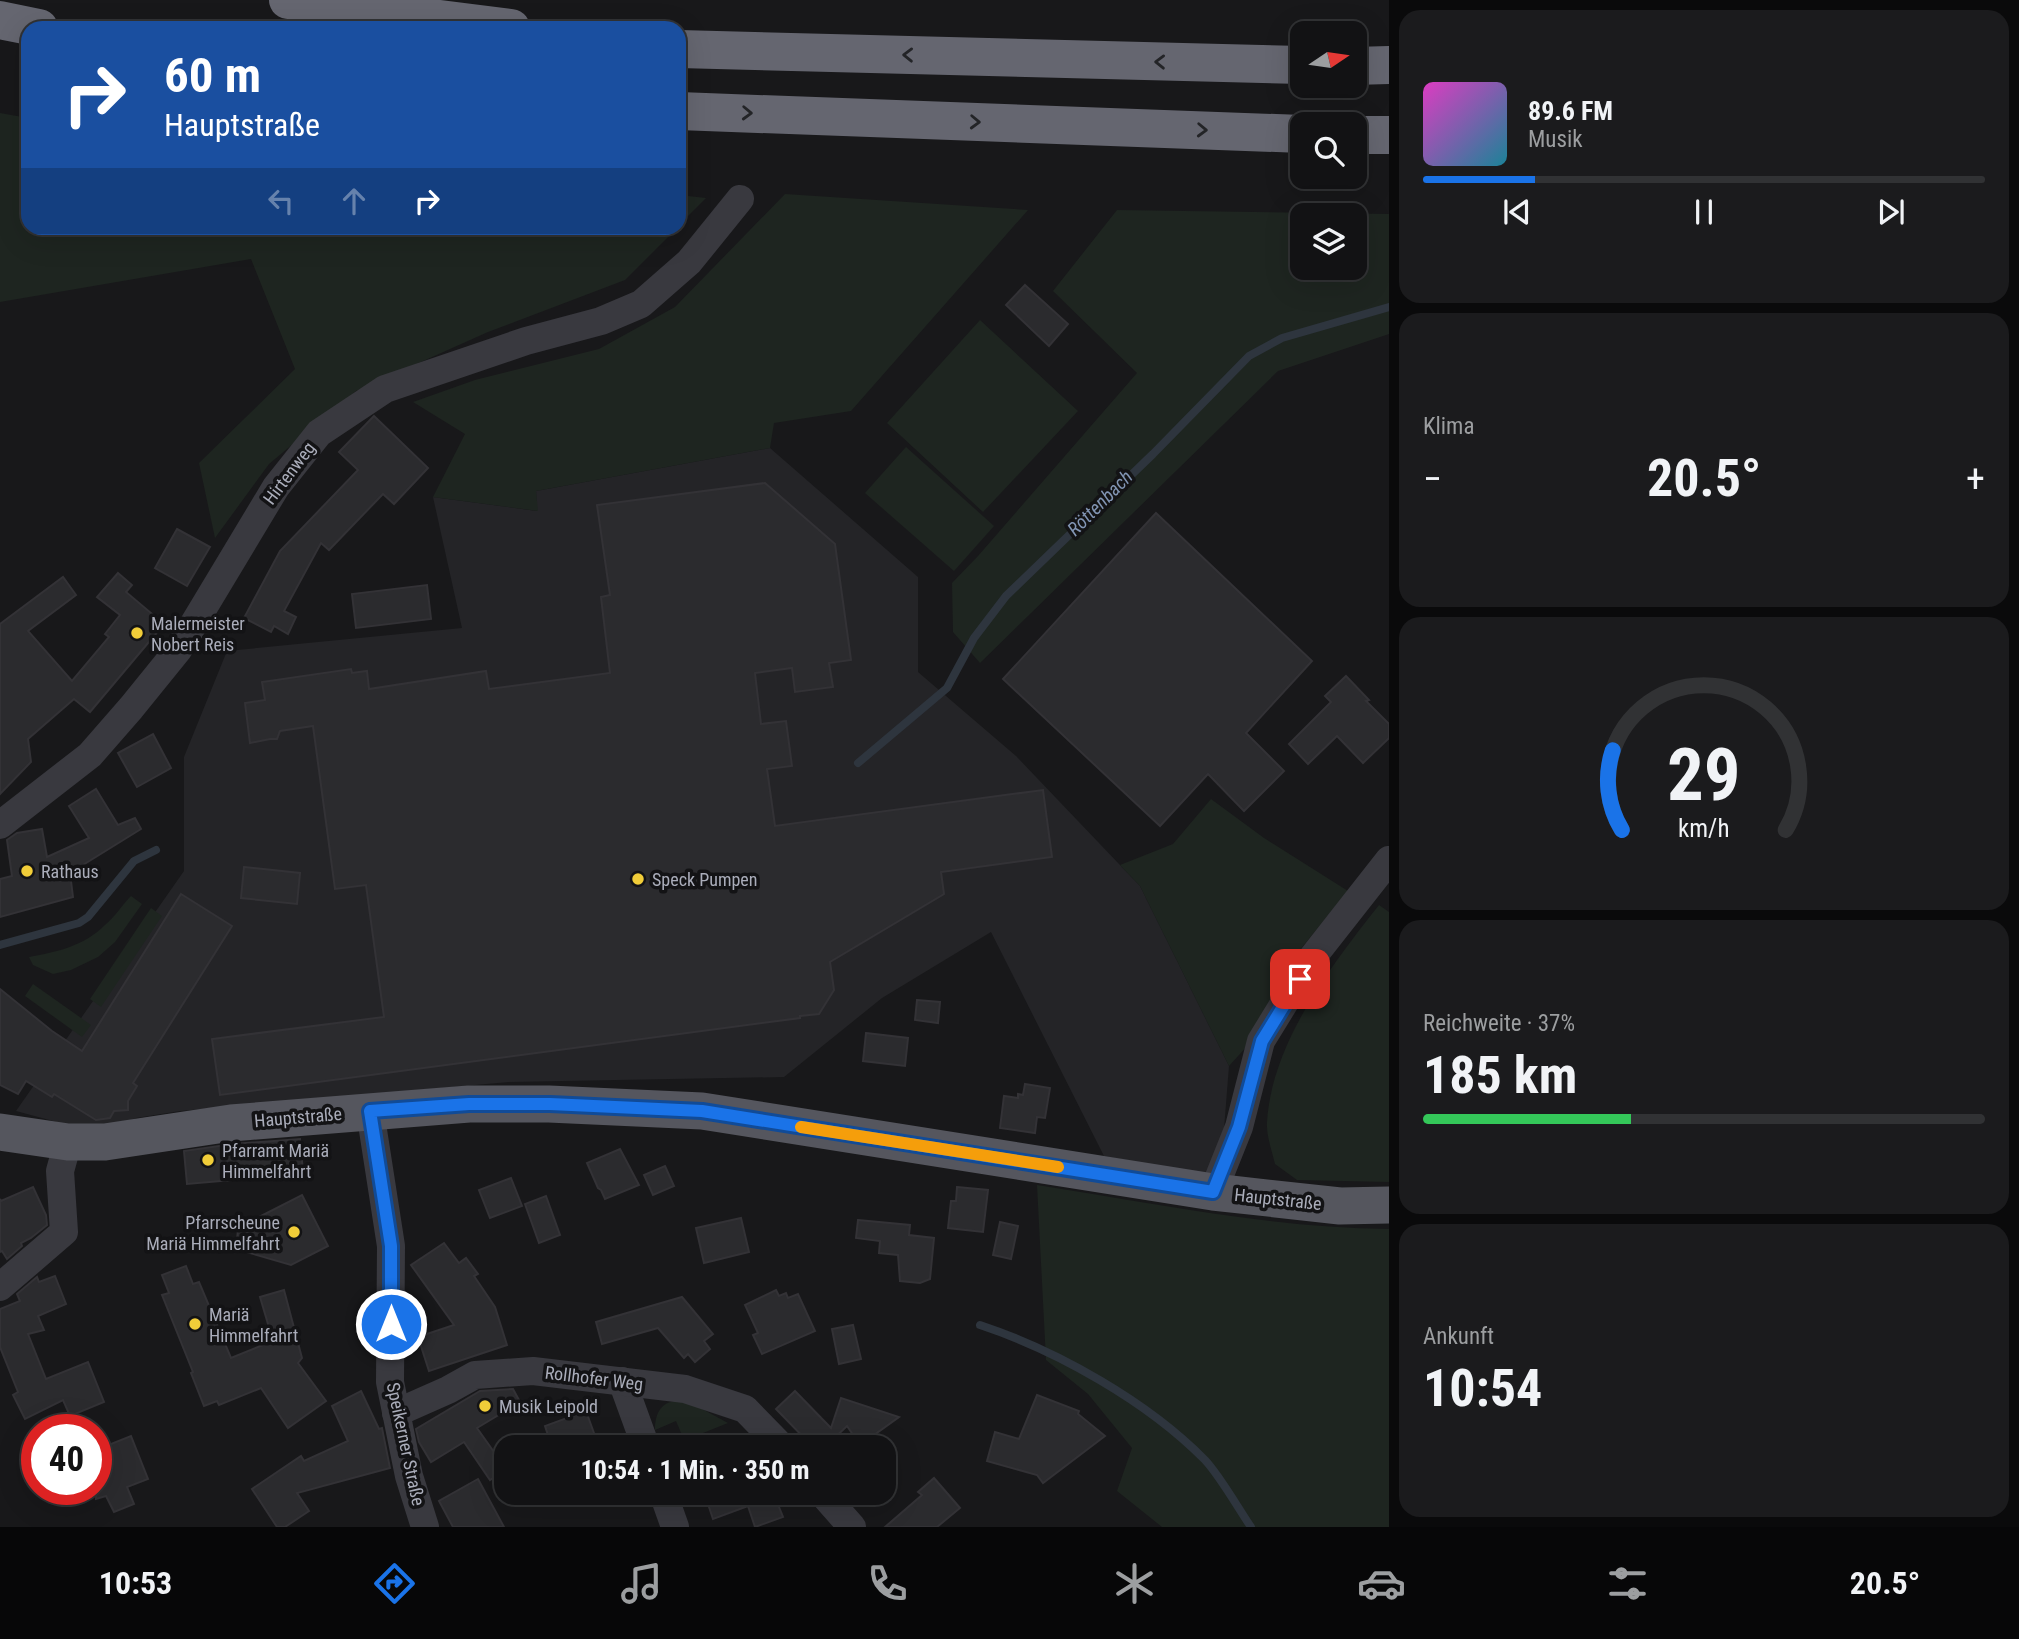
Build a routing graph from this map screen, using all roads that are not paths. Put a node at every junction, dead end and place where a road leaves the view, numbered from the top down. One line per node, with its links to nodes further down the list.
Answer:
1 (288, 0): 3 (highway)
2 (0, 20): 4 (highway)
3 (455, 21)
4 (21, 24)
5 (686, 49): 6 (highway, one-way to 5)
6 (1290, 65)
7 (1389, 65): 8 (highway)
8 (1367, 66)
9 (686, 111): 10 (highway, one-way to 10)
10 (1290, 134)
11 (1367, 135): 12 (highway)
12 (1389, 135)
13 (740, 199): 14 (street, Hirtenweg)
14 (0, 825)
15 (1389, 860): 19 (street)
16 (370, 1111): 18 (main road, Hauptstraße); 19 (main road, Hauptstraße); 23 (street, Speikerner Straße)
17 (0, 1132): 18 (main road, Hauptstraße)
18 (68, 1142): 21 (street)
19 (1213, 1192): 20 (main road, Hauptstraße)
20 (1389, 1205)
21 (0, 1287)
22 (622, 1381): 23 (street, Rollhofer Weg); 24 (street); 25 (street, Rollhofer Weg)
23 (396, 1413): 28 (street, Speikerner Straße)
24 (642, 1435)
25 (770, 1435)
26 (667, 1505): 29 (street)
27 (832, 1505): 30 (street)
28 (425, 1527)
29 (675, 1527)
30 (852, 1527)

